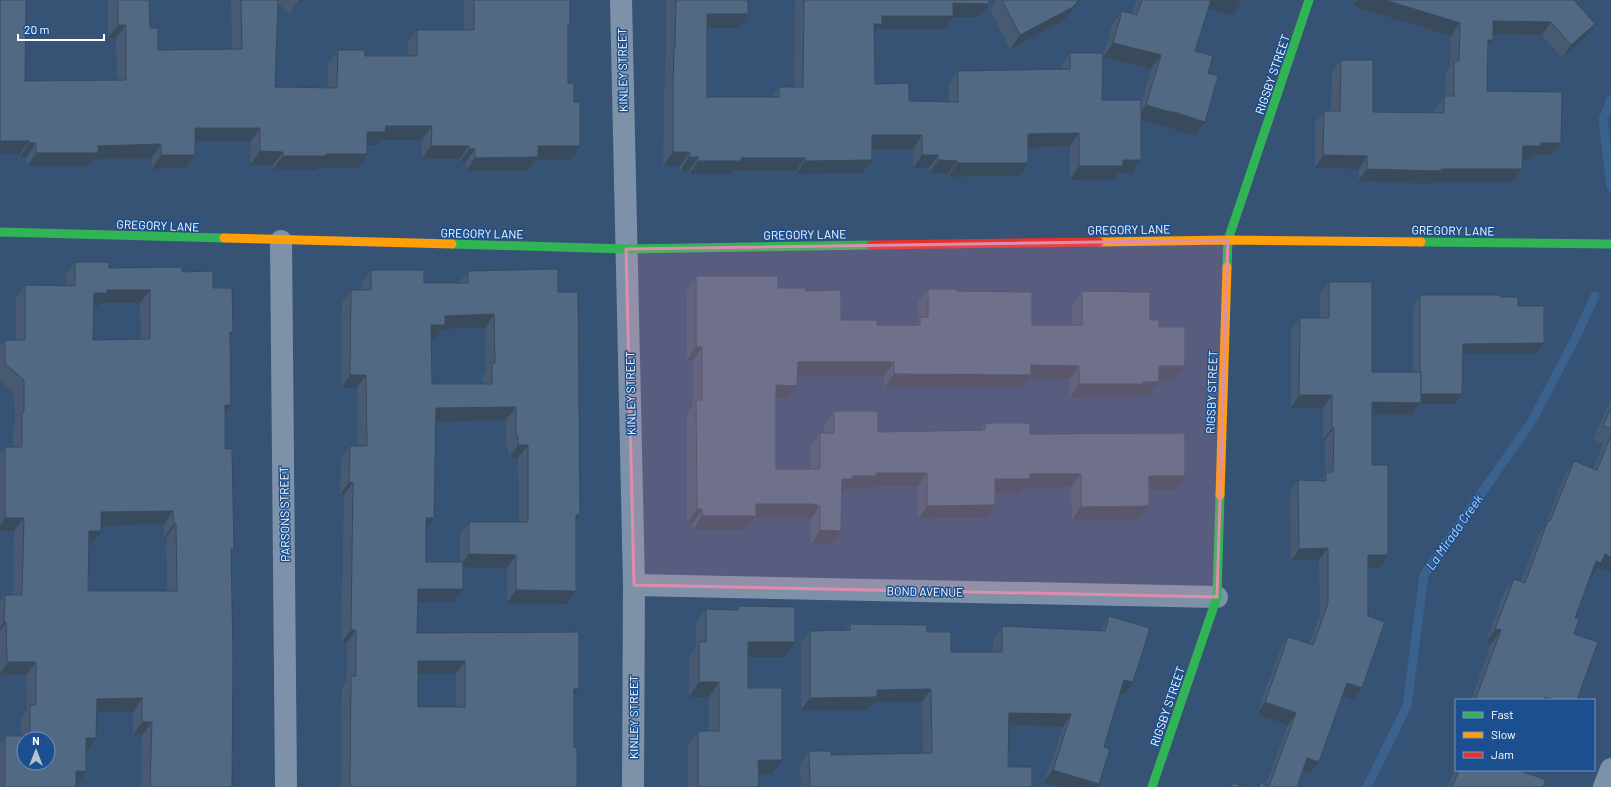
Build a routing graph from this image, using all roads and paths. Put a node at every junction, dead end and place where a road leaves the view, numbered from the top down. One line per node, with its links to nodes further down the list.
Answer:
1 (621, 0): 7 (street, KINLEY STREET)
2 (1309, 0): 5 (street, RIGSBY STREET)
3 (0, 232): 4 (street, GREGORY LANE)
4 (281, 240): 7 (street, GREGORY LANE); 11 (street, PARSONS STREET)
5 (1228, 240): 6 (street, GREGORY LANE); 7 (street, GREGORY LANE); 9 (street, RIGSBY STREET)
6 (1611, 244)
7 (626, 249): 8 (street, KINLEY STREET)
8 (634, 585): 9 (street, BOND AVENUE); 12 (street, KINLEY STREET)
9 (1216, 597): 13 (street, RIGSBY STREET)
10 (1611, 768): 14 (street)
11 (286, 787)
12 (633, 787)
13 (1152, 787)
14 (1604, 787)

